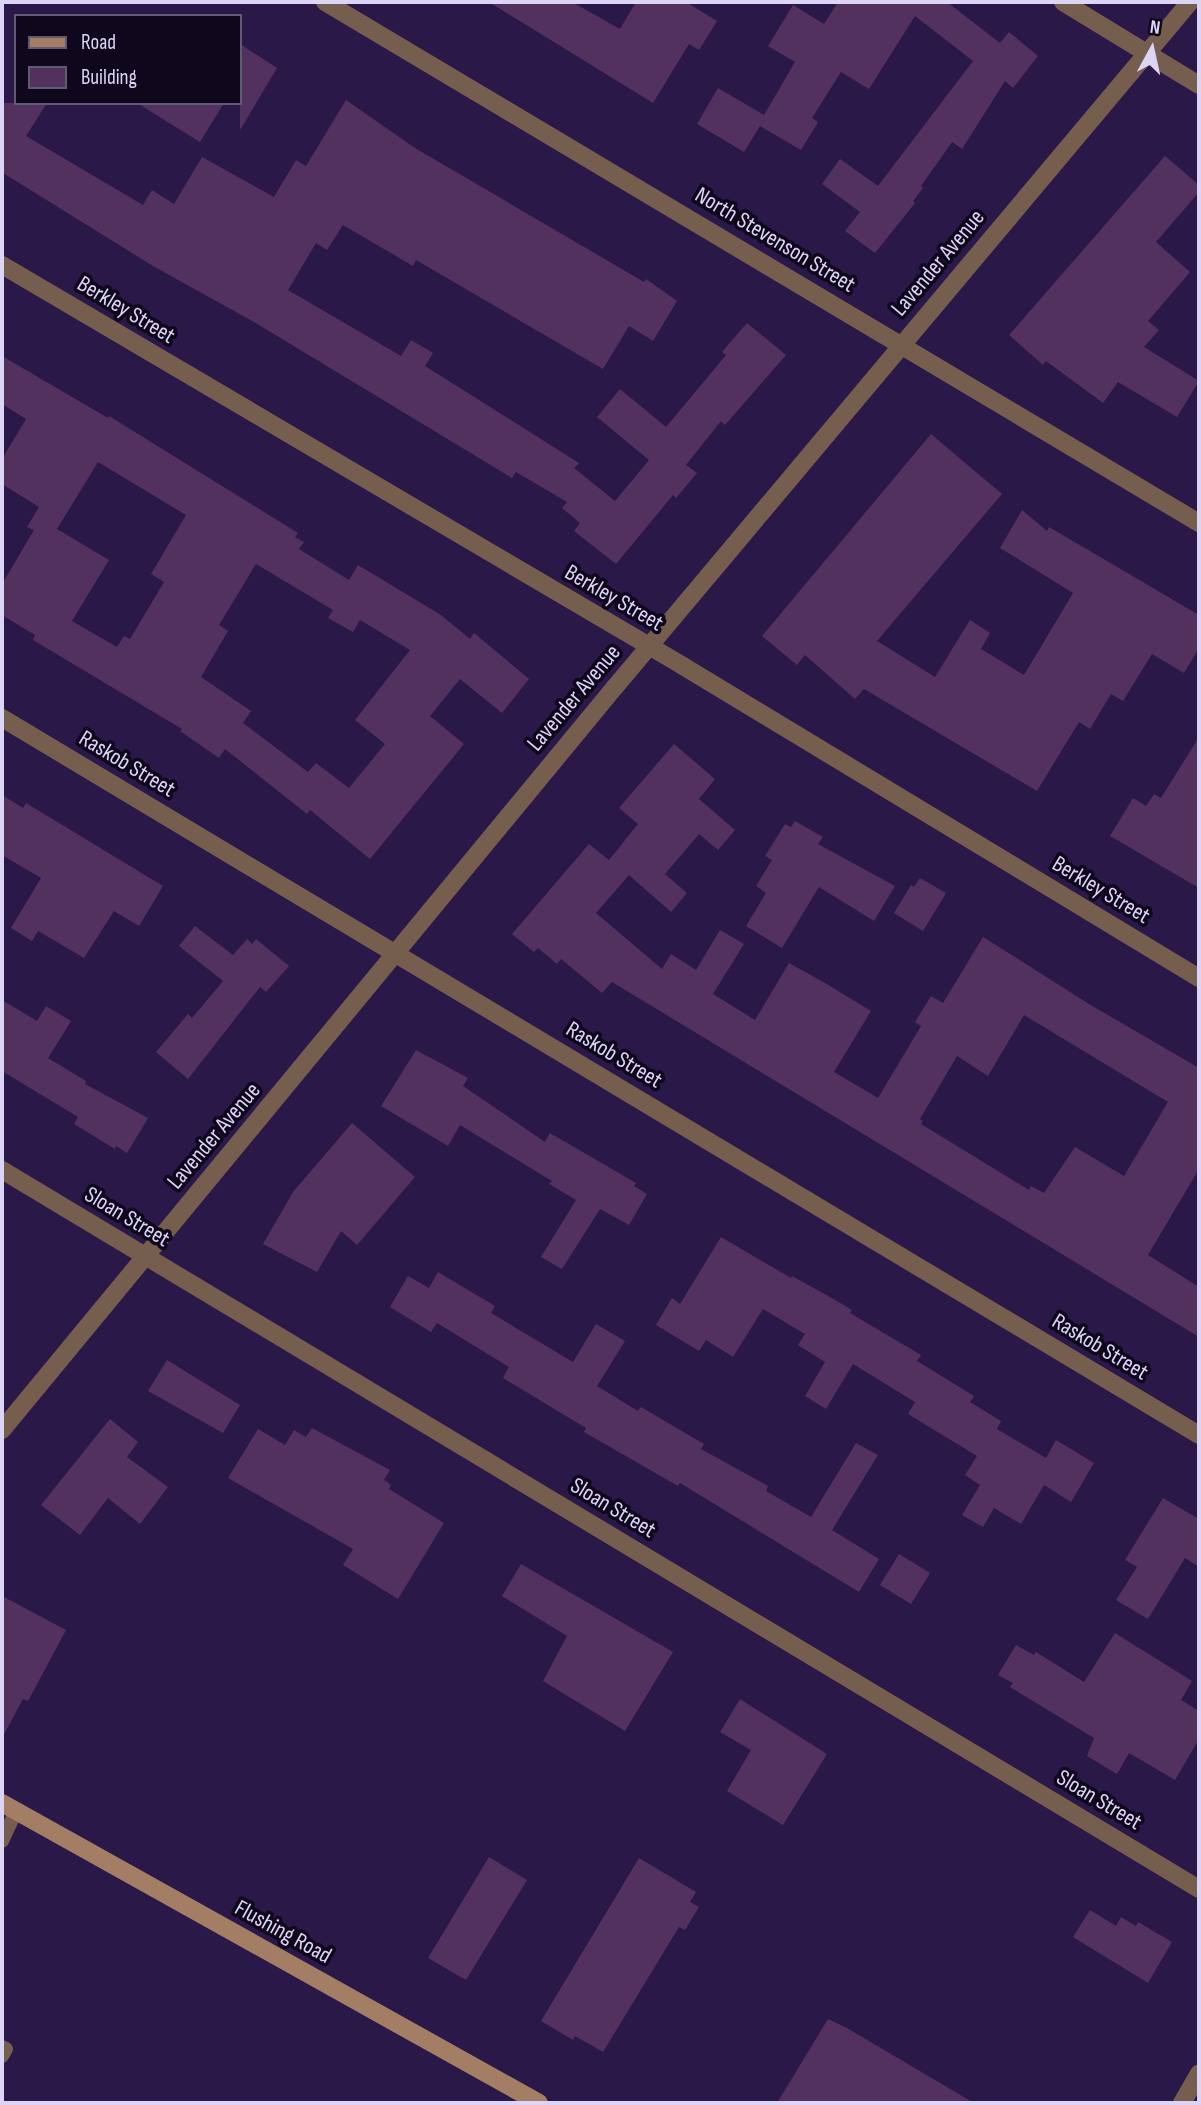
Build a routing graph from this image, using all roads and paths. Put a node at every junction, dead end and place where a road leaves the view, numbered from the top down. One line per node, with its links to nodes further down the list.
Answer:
1 (325, 2): 7 (street, North Stevenson Street)
2 (1063, 2): 4 (street)
3 (1190, 2): 4 (street, Lavender Avenue)
4 (1146, 52): 5 (street); 7 (street, Lavender Avenue)
5 (1199, 85)
6 (2, 265): 9 (street, Berkley Street)
7 (902, 344): 8 (street, North Stevenson Street); 9 (street, Lavender Avenue)
8 (1199, 523)
9 (649, 647): 11 (street, Lavender Avenue); 12 (street, Berkley Street)
10 (2, 718): 11 (street, Raskob Street)
11 (397, 953): 14 (street, Lavender Avenue); 16 (street, Raskob Street)
12 (1199, 978)
13 (2, 1170): 14 (street, Sloan Street)
14 (145, 1256): 15 (street, Lavender Avenue); 19 (street, Sloan Street)
15 (2, 1430)
16 (1199, 1436)
17 (9, 1807): 18 (lane); 23 (main road, Flushing Road)
18 (2, 1840)
19 (1199, 1889)
20 (2, 2047): 21 (lane)
21 (2, 2056)
22 (1199, 2074): 24 (street)
23 (539, 2103)
24 (1182, 2103)

